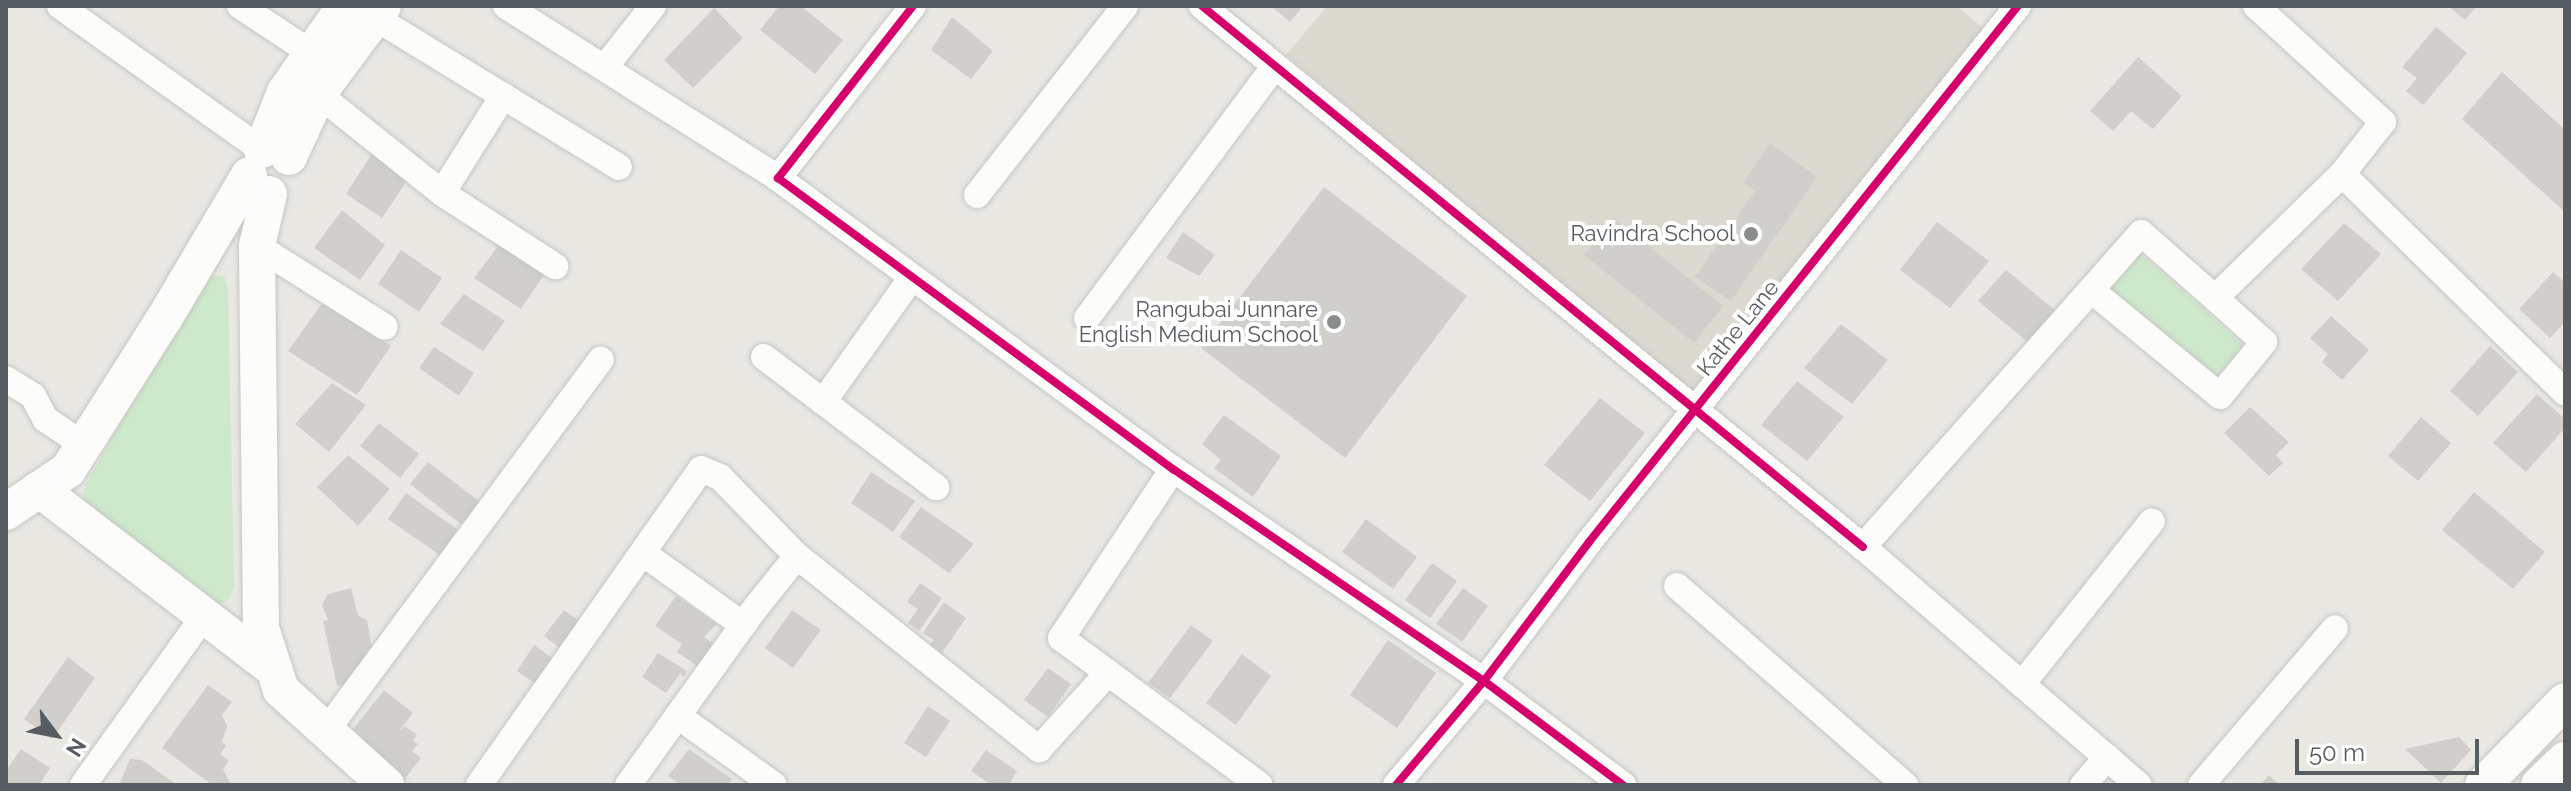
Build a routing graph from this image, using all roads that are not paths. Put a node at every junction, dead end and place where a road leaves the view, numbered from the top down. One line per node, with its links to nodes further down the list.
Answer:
1 (60, 6): 17 (street)
2 (240, 6): 11 (street)
3 (506, 6): 13 (street)
4 (653, 6): 13 (street)
5 (913, 6): 19 (street)
6 (1125, 6): 21 (street)
7 (1202, 6): 12 (street)
8 (2018, 6): 34 (street, Kathe Lane)
9 (2256, 6): 18 (street)
10 (367, 10): 11 (street); 14 (street); 15 (street)
11 (310, 52): 17 (street)
12 (1275, 66): 27 (street); 34 (street)
13 (605, 67): 19 (street)
14 (318, 94): 17 (street); 20 (street)
15 (503, 96): 16 (street); 20 (street)
16 (619, 167)
17 (267, 169): 22 (street); 35 (street)
18 (2342, 174): 26 (street); 32 (street)
19 (778, 178): 24 (street)
20 (442, 193): 23 (street)
21 (977, 195)
22 (257, 246): 28 (street); 48 (street)
23 (555, 266)
24 (912, 277): 33 (street); 36 (street)
25 (2091, 290): 26 (street); 26 (street); 41 (street)
26 (2215, 298)
27 (1087, 318)
28 (385, 327)
29 (764, 357): 33 (street)
30 (601, 360): 54 (street)
31 (6, 379): 35 (street)
32 (2565, 392)
33 (823, 402): 37 (street)
34 (1696, 410): 41 (street); 50 (street, Kathe Lane)
35 (84, 445): 38 (street)
36 (1173, 469): 49 (street); 50 (street)
37 (936, 487)
38 (39, 489): 39 (street); 45 (street)
39 (6, 512)
40 (2152, 521): 51 (street)
41 (1863, 547): 51 (street)
42 (644, 554): 43 (street); 46 (street); 59 (street)
43 (797, 556): 46 (street); 49 (street)
44 (1677, 586): 65 (street)
45 (204, 616): 48 (street); 57 (street)
46 (743, 625): 53 (street)
47 (2335, 628): 68 (street)
48 (275, 670): 54 (street)
49 (1108, 673): 62 (street)
50 (1484, 681): 63 (street, Kathe Lane); 64 (street)
51 (2022, 684): 55 (street)
52 (2562, 710): 69 (street)
53 (678, 716): 60 (street); 61 (street)
54 (326, 731): 58 (street)
55 (2107, 757): 66 (street); 67 (street)
56 (2565, 760): 70 (street)
57 (83, 785)
58 (386, 785)
59 (479, 785)
60 (628, 785)
61 (774, 785)
62 (1260, 785)
63 (1396, 785)
64 (1623, 785)
65 (1905, 785)
66 (2083, 785)
67 (2139, 785)
68 (2201, 785)
69 (2483, 785)
70 (2539, 785)

